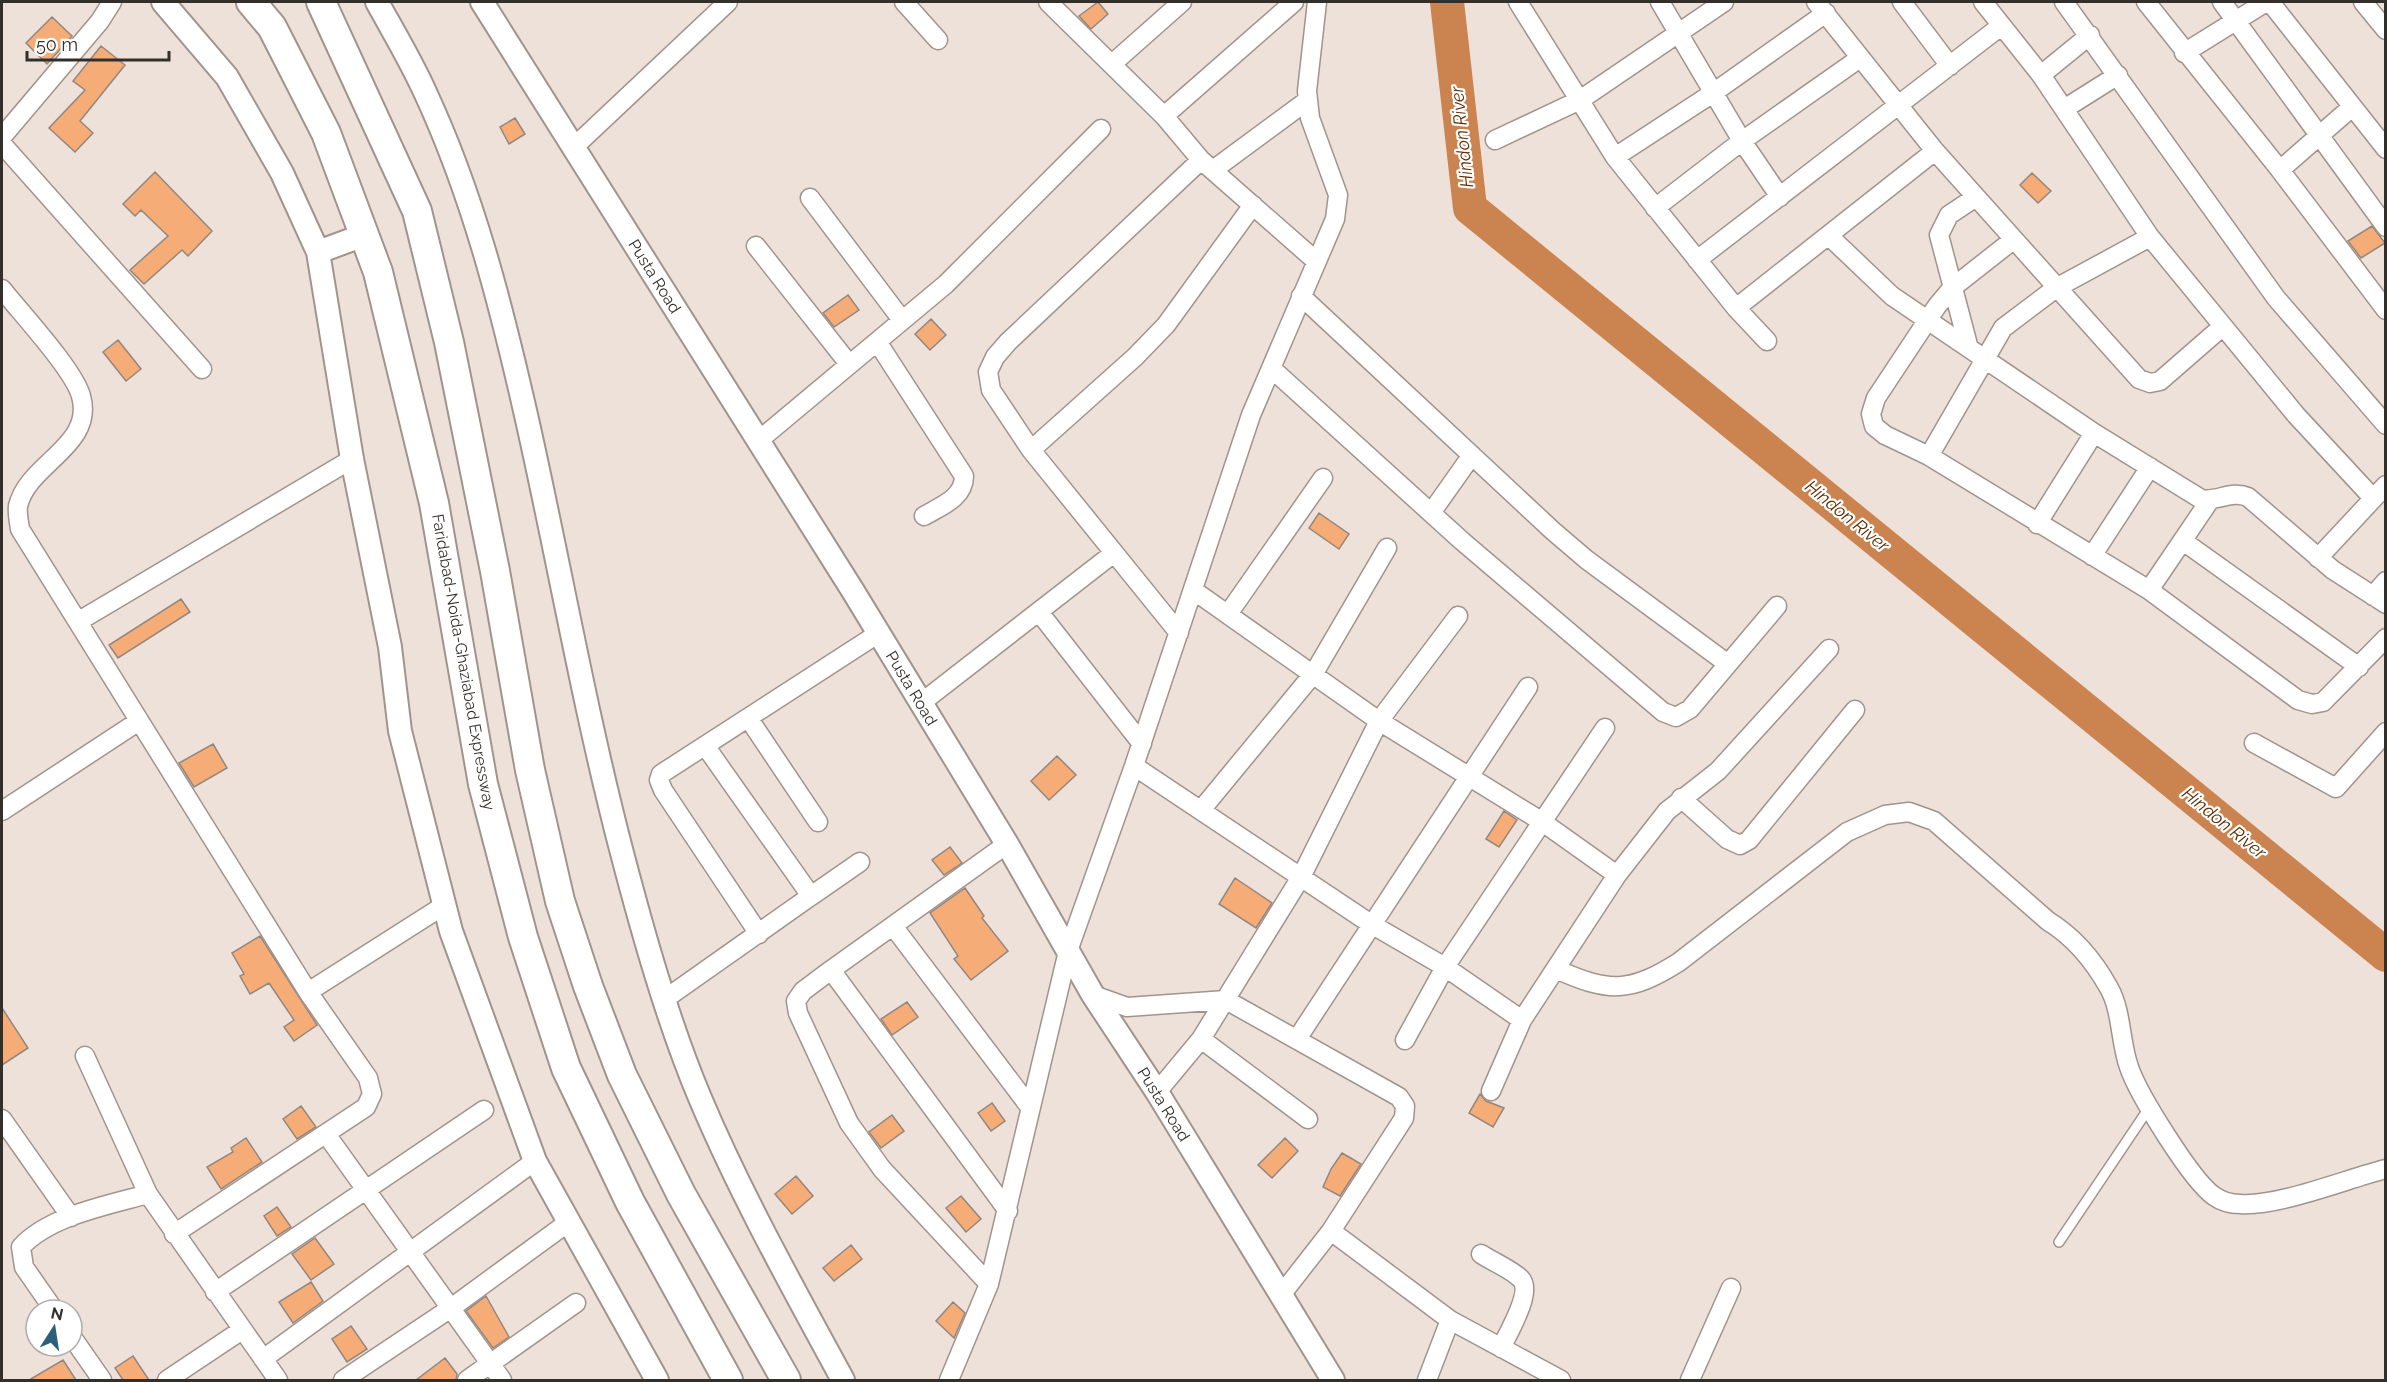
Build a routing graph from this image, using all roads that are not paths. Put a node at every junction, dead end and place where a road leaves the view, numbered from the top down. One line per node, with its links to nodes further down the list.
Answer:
1 (112, 2): 45 (street)
2 (163, 2): 66 (street)
3 (251, 2): 61 (main road, Faridabad-Noida-Ghaziabad Expressway)
4 (321, 2): 201 (main road)
5 (376, 2): 153 (street)
6 (482, 2): 49 (street, Pusta Road)
7 (728, 2): 49 (street)
8 (904, 2): 29 (street)
9 (1048, 2): 32 (street)
10 (1182, 2): 32 (street)
11 (1296, 2): 22 (street); 42 (street)
12 (1518, 2): 38 (street)
13 (1660, 2): 27 (street)
14 (1724, 2): 27 (street)
15 (1902, 2): 33 (street)
16 (1983, 2): 25 (street)
17 (2064, 2): 28 (street)
18 (2146, 2): 30 (street)
19 (2222, 2): 24 (street)
20 (2268, 2): 24 (street); 40 (street)
21 (2363, 2): 26 (street)
22 (1316, 6): 37 (street)
23 (1821, 7): 31 (street); 36 (street)
24 (2236, 21): 30 (street); 44 (street)
25 (2001, 26): 33 (street); 34 (street)
26 (2385, 30)
27 (1677, 33): 36 (street); 38 (street)
28 (2090, 35): 34 (street); 35 (street)
29 (938, 40)
30 (2184, 53): 54 (street)
31 (1860, 58): 39 (street); 47 (street)
32 (1112, 64): 42 (street)
33 (1950, 66): 39 (street)
34 (2041, 75): 41 (street)
35 (2118, 75): 41 (street); 85 (street)
36 (1713, 93): 47 (street); 52 (street)
37 (1308, 100): 53 (street); 68 (street)
38 (1580, 100): 46 (street); 52 (street)
39 (1898, 107): 51 (street); 55 (street)
40 (2352, 107): 44 (street); 50 (street)
41 (2064, 109): 63 (street)
42 (1164, 116): 53 (street)
43 (1101, 129): 76 (street)
44 (2318, 135): 54 (street); 60 (street)
45 (2, 137)
46 (1495, 140)
47 (1742, 141): 55 (street); 59 (street)
48 (2, 144): 84 (street)
49 (574, 147): 87 (street, Pusta Road)
50 (2385, 149)
51 (1935, 151): 56 (street); 62 (street)
52 (1615, 158): 59 (street)
53 (1207, 165): 58 (street); 88 (street)
54 (2280, 171): 74 (street)
55 (1780, 197): 67 (street)
56 (1976, 197): 64 (street); 69 (street)
57 (810, 198): 76 (street)
58 (1253, 206): 68 (street); 88 (street)
59 (1655, 208): 67 (street)
60 (2385, 227)
61 (364, 235): 66 (street); 200 (main road, Faridabad-Noida-Ghaziabad Expressway)
62 (1829, 236): 73 (street); 75 (street)
63 (2150, 237): 70 (street); 77 (street)
64 (2013, 240): 69 (street); 70 (street)
65 (756, 246): 82 (street)
66 (318, 252): 91 (street)
67 (1697, 260): 73 (street)
68 (1316, 261): 72 (street)
69 (1952, 288): 75 (street); 80 (street)
70 (2056, 288): 77 (street); 81 (street)
71 (2, 289): 112 (street)
72 (1302, 296): 83 (street); 89 (street)
73 (1736, 308): 78 (street)
74 (2385, 310)
75 (1929, 318): 80 (street); 90 (street)
76 (902, 320): 79 (street)
77 (2222, 327): 94 (street)
78 (1767, 341)
79 (878, 343): 82 (street); 97 (street)
80 (1968, 345): 81 (street)
81 (1987, 359): 86 (street); 90 (street)
82 (849, 364): 87 (street)
83 (1271, 368): 96 (street); 105 (street)
84 (202, 369)
85 (2385, 425)
86 (2094, 433): 92 (street); 98 (street)
87 (758, 441): 113 (street, Pusta Road)
88 (1031, 450): 101 (street)
89 (1472, 455): 96 (street); 117 (street)
90 (1929, 456): 98 (street)
91 (352, 459): 112 (street); 143 (street)
92 (2150, 467): 95 (street); 102 (street)
93 (1323, 478): 110 (street)
94 (2379, 491): 103 (street)
95 (2210, 500): 99 (street); 103 (street)
96 (1431, 513): 117 (street)
97 (924, 516)
98 (2037, 524): 102 (street)
99 (2183, 541): 106 (street); 118 (street)
100 (1388, 548): 119 (street)
101 (1114, 553): 109 (street); 114 (street)
102 (2092, 556): 106 (street)
103 (2318, 558): 107 (street)
104 (2385, 581): 107 (street)
105 (1193, 590): 110 (street); 114 (street)
106 (2149, 590): 118 (street)
107 (2379, 600)
108 (1777, 606): 117 (street)
109 (1039, 612): 121 (street); 129 (street)
110 (1228, 614): 119 (street)
111 (1458, 616): 124 (street)
112 (79, 621): 125 (street)
113 (879, 633): 121 (street, Pusta Road); 123 (street)
114 (1179, 633): 129 (street)
115 (2385, 638): 118 (street)
116 (1829, 649): 133 (street)
117 (1728, 664)
118 (2359, 667)
119 (1314, 673): 124 (street); 134 (street)
120 (1528, 687): 132 (street)
121 (921, 703): 138 (street, Pusta Road)
122 (1855, 710): 133 (street)
123 (749, 719): 130 (street); 137 (street)
124 (1379, 720): 132 (street); 141 (street)
125 (139, 721): 135 (street); 151 (street)
126 (1605, 728): 136 (street)
127 (2385, 732): 128 (street)
128 (2254, 742)
129 (1142, 744): 131 (street)
130 (706, 747): 142 (street); 146 (street)
131 (1134, 766): 134 (street); 147 (street)
132 (1468, 777): 136 (street); 144 (street)
133 (1681, 798): 140 (street)
134 (1201, 810): 141 (street)
135 (2, 812)
136 (1541, 821): 140 (street); 148 (street)
137 (818, 822)
138 (1007, 844): 145 (street); 147 (street, Pusta Road)
139 (860, 862): 142 (street)
140 (1617, 875): 149 (street)
141 (1301, 877): 144 (street); 154 (street)
142 (811, 896): 146 (street)
143 (443, 906): 151 (street); 168 (street)
144 (1371, 924): 148 (street); 157 (street)
145 (892, 926): 150 (street); 162 (street)
146 (759, 934): 153 (street)
147 (1068, 951): 152 (street, Pusta Road); 162 (street)
148 (1445, 967): 155 (street); 158 (street)
149 (1556, 969): 155 (street); 163 (street)
150 (831, 970): 172 (street); 180 (street)
151 (308, 992): 167 (street)
152 (1093, 995): 154 (street); 161 (street, Pusta Road)
153 (665, 999): 202 (street)
154 (1226, 1000): 156 (street); 157 (street)
155 (1522, 1020): 160 (street)
156 (1201, 1039): 161 (street); 166 (street)
157 (1297, 1039): 175 (street)
158 (1405, 1040)
159 (85, 1056): 171 (street)
160 (1491, 1091)
161 (1157, 1092): 183 (street, Pusta Road)
162 (1029, 1106): 172 (street)
163 (2149, 1108): 169 (street); 177 (lane)
164 (484, 1110): 170 (street)
165 (2, 1119): 173 (street)
166 (1308, 1119)
167 (326, 1134): 170 (street); 176 (street)
168 (536, 1161): 174 (street); 178 (street)
169 (2385, 1169)
170 (365, 1190): 178 (street); 182 (street)
171 (148, 1194): 173 (street); 176 (street)
172 (1008, 1211): 180 (street)
173 (71, 1216): 184 (street)
174 (570, 1221): 186 (street); 199 (street)
175 (1330, 1231): 183 (street); 187 (street)
176 (174, 1234): 182 (street)
177 (2059, 1242)
178 (410, 1253): 186 (street); 191 (street)
179 (1481, 1254): 189 (street)
180 (989, 1284): 203 (street)
181 (1731, 1288): 207 (street)
182 (215, 1292): 188 (street)
183 (1281, 1295): 204 (street, Pusta Road)
184 (46, 1298)
185 (576, 1303): 192 (street)
186 (451, 1308): 192 (street); 196 (street)
187 (1450, 1320): 189 (street); 205 (street)
188 (242, 1330): 191 (street); 194 (street)
189 (1501, 1348): 206 (street)
190 (84, 1354): 193 (street)
191 (262, 1359): 195 (street)
192 (489, 1365): 197 (street); 198 (street)
193 (102, 1380)
194 (167, 1380)
195 (278, 1380)
196 (343, 1380)
197 (467, 1380)
198 (502, 1380)
199 (657, 1380)
200 (728, 1380)
201 (786, 1380)
202 (843, 1380)
203 (949, 1380)
204 (1333, 1380)
205 (1427, 1380)
206 (1562, 1380)
207 (1690, 1380)

